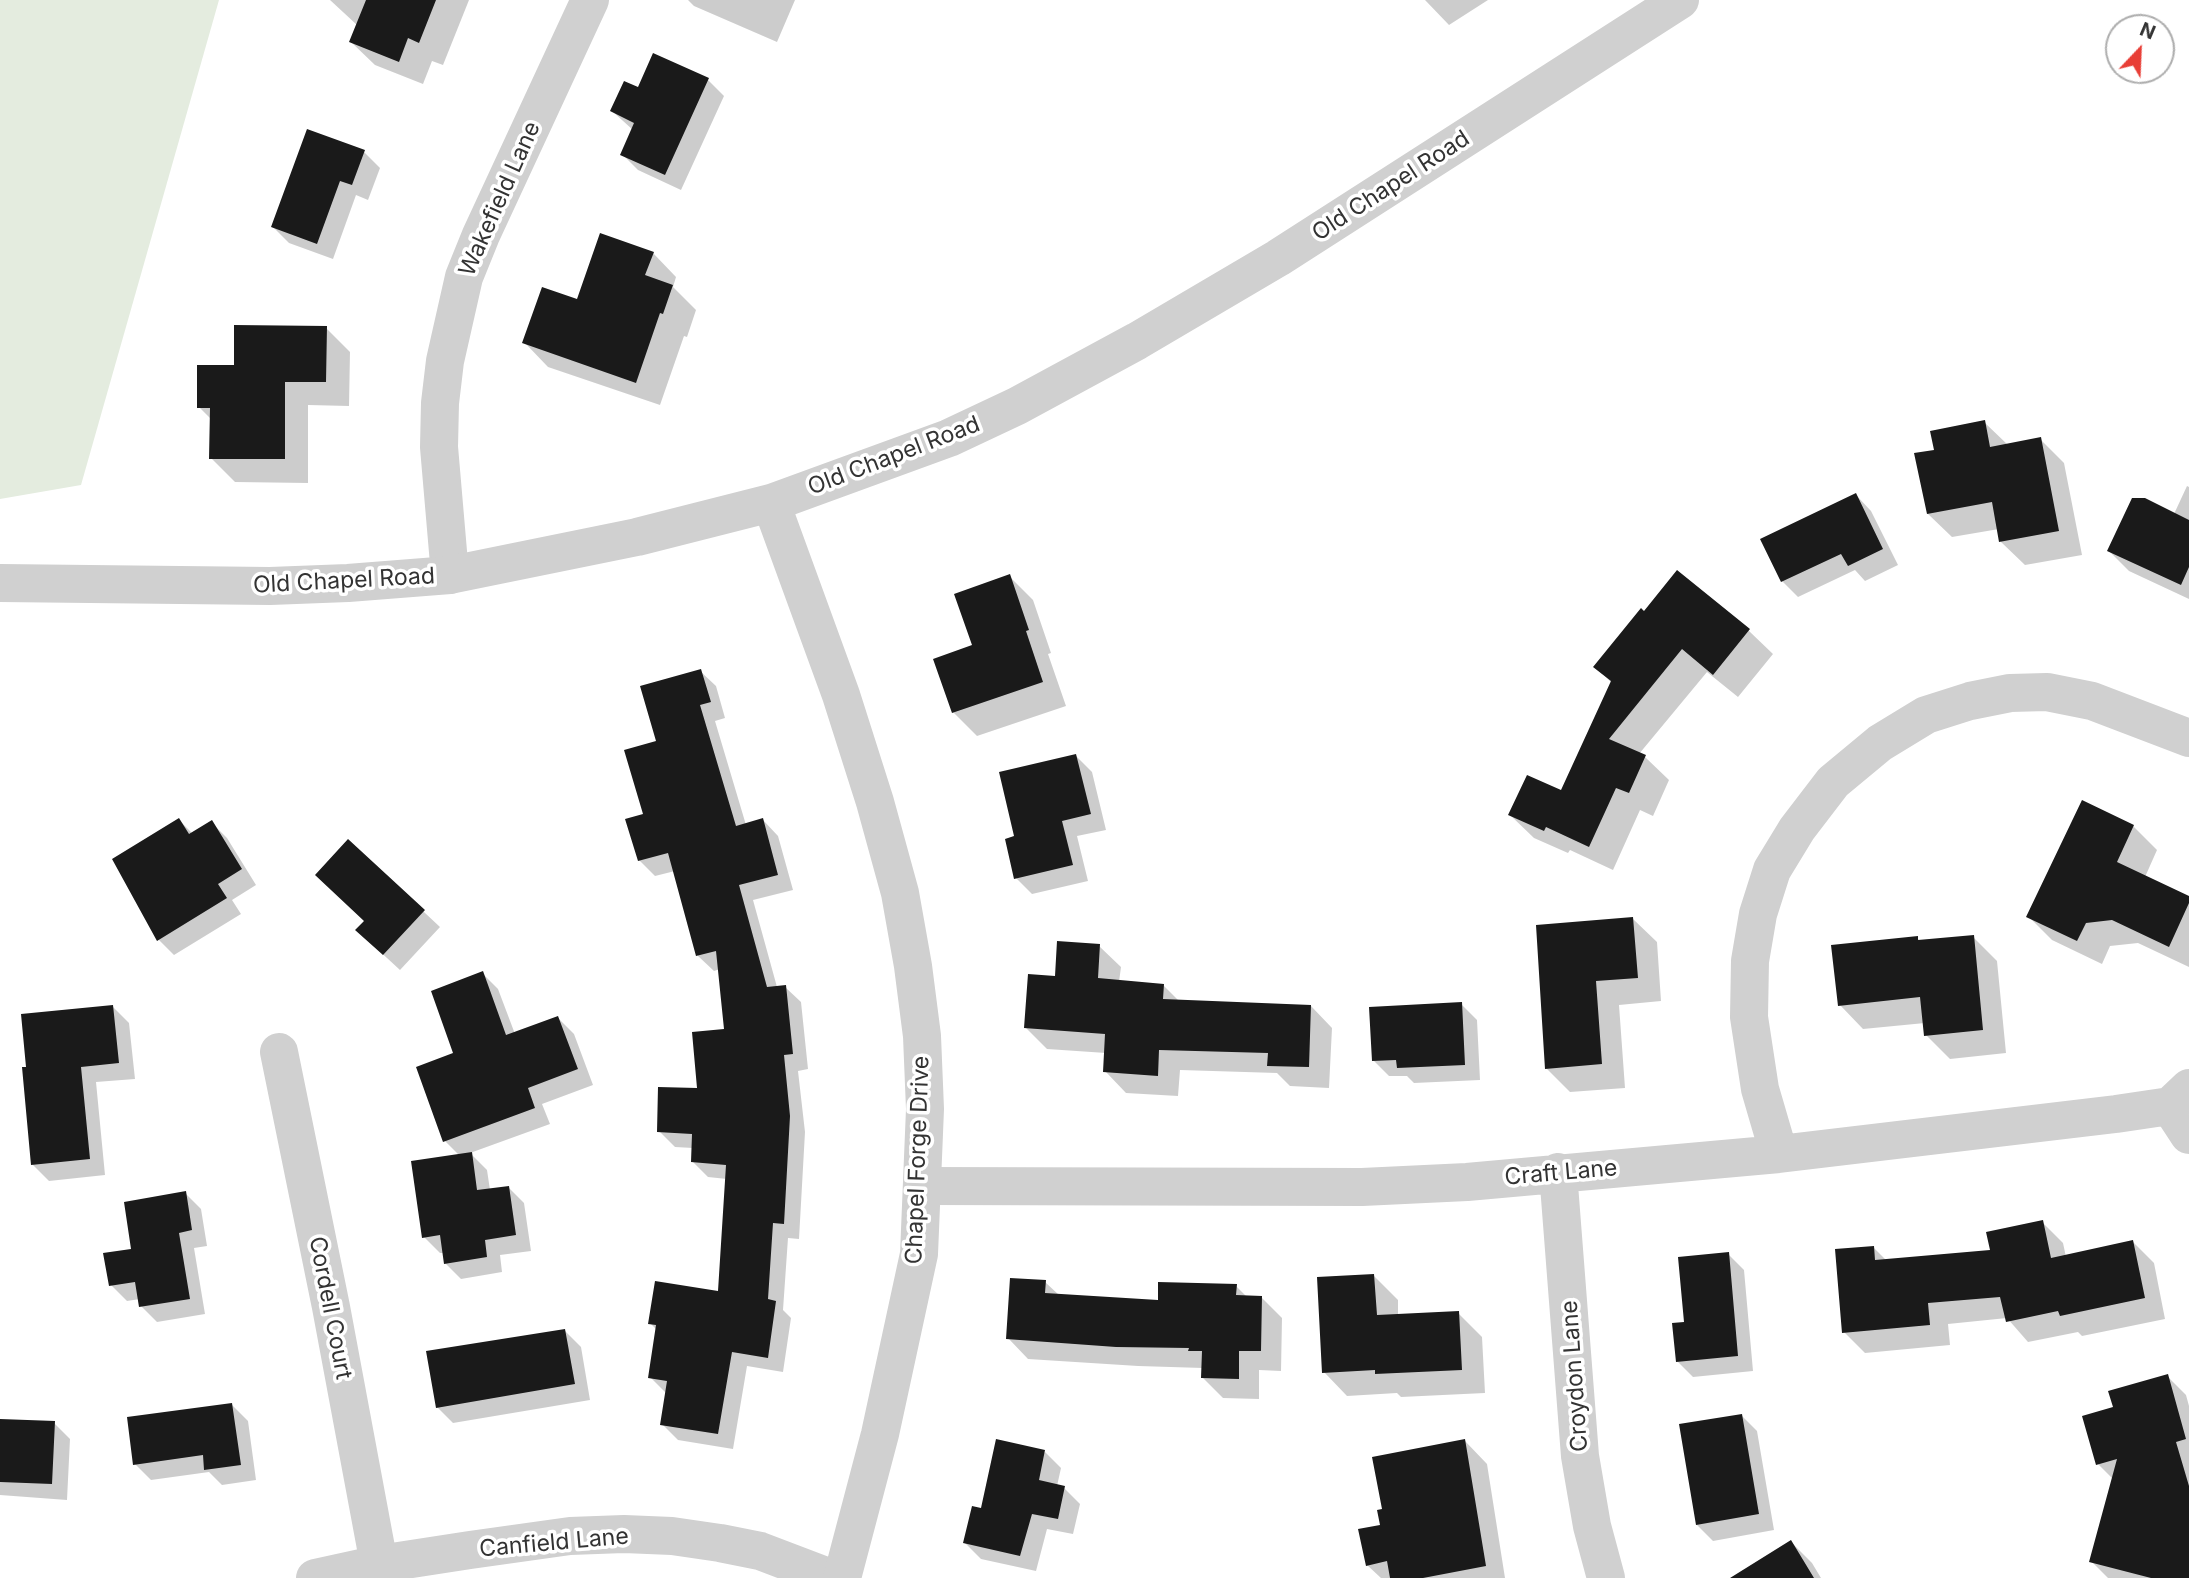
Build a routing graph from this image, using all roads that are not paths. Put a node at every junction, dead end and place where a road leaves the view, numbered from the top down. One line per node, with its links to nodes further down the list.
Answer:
1 (590, 0): 4 (street, Wakefield Lane)
2 (1680, 0): 3 (street, Old Chapel Road)
3 (771, 503): 4 (street, Old Chapel Road); 11 (street, Chapel Forge Drive)
4 (450, 575): 5 (street, Old Chapel Road)
5 (0, 583)
6 (2189, 738): 9 (street)
7 (279, 1052): 12 (street, Cordell Court)
8 (2183, 1110): 9 (street, Craft Lane)
9 (1779, 1153): 10 (street, Craft Lane)
10 (1558, 1172): 11 (street, Craft Lane); 16 (street, Croydon Lane)
11 (922, 1186): 15 (street, Chapel Forge Drive)
12 (379, 1564): 13 (street, Canfield Lane); 14 (street, Canfield Lane)
13 (315, 1578)
14 (831, 1578)
15 (842, 1578)
16 (1606, 1578)

